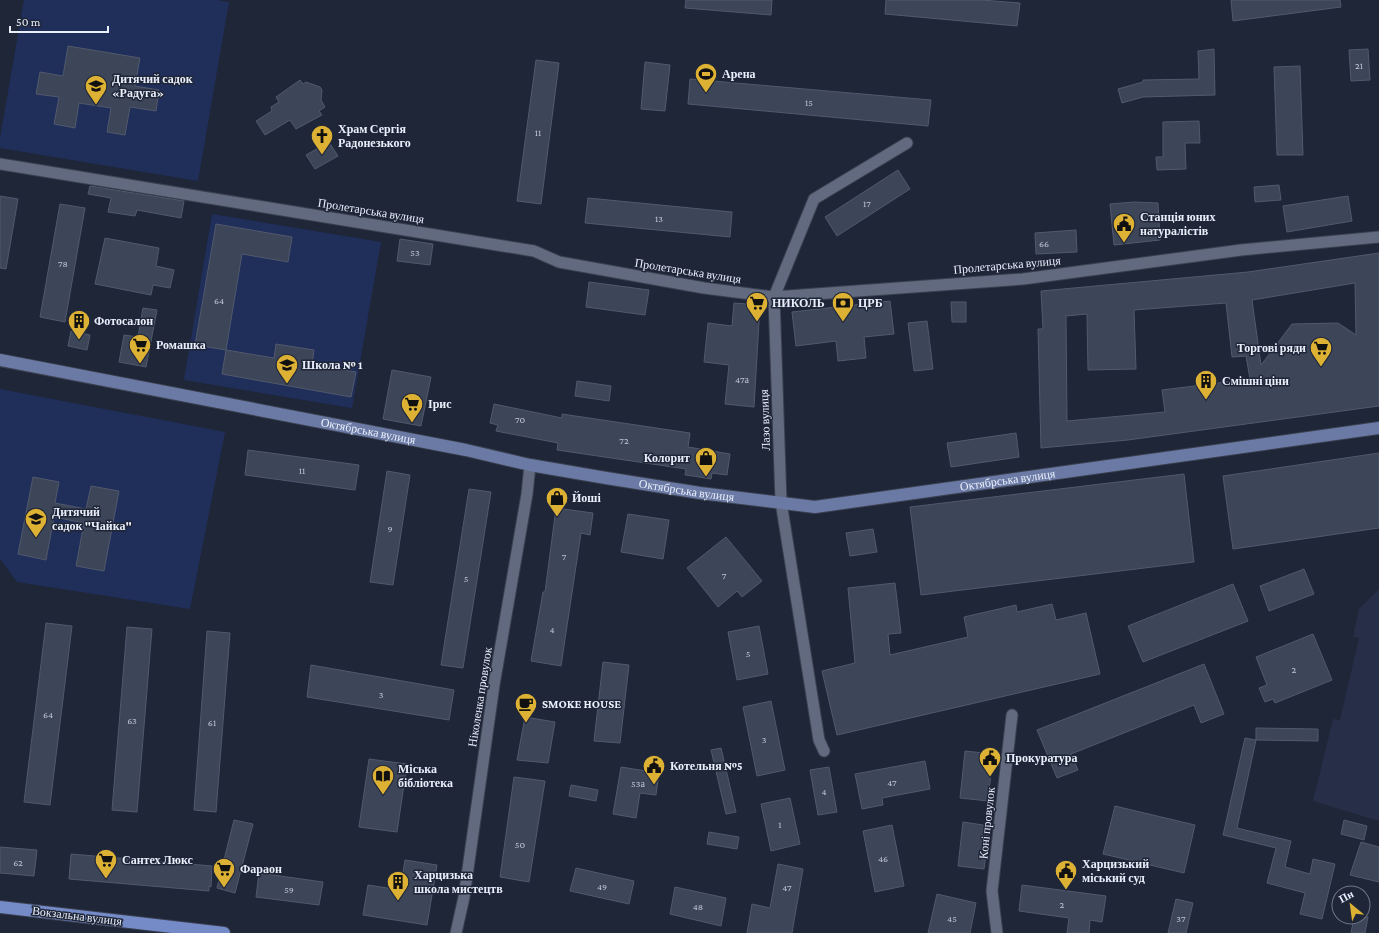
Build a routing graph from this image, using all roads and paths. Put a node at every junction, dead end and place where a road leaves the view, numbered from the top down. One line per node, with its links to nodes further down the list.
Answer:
1 (907, 143): 4 (street, Лазо вулиця)
2 (0, 164): 4 (street, Пролетарська вулиця)
3 (1379, 237): 4 (street, Пролетарська вулиця)
4 (774, 297): 8 (street, Лазо вулиця)
5 (0, 360): 7 (main road, Октябрська вулиця)
6 (1379, 428): 8 (main road, Октябрська вулиця)
7 (530, 465): 8 (main road, Октябрська вулиця); 13 (street, Ніколенка провулок)
8 (781, 502): 10 (street, Лазо вулиця)
9 (1012, 715): 14 (street, Коні провулок)
10 (824, 751)
11 (0, 907): 12 (main road, Вокзальна вулиця)
12 (224, 933)
13 (456, 933)
14 (997, 933)

